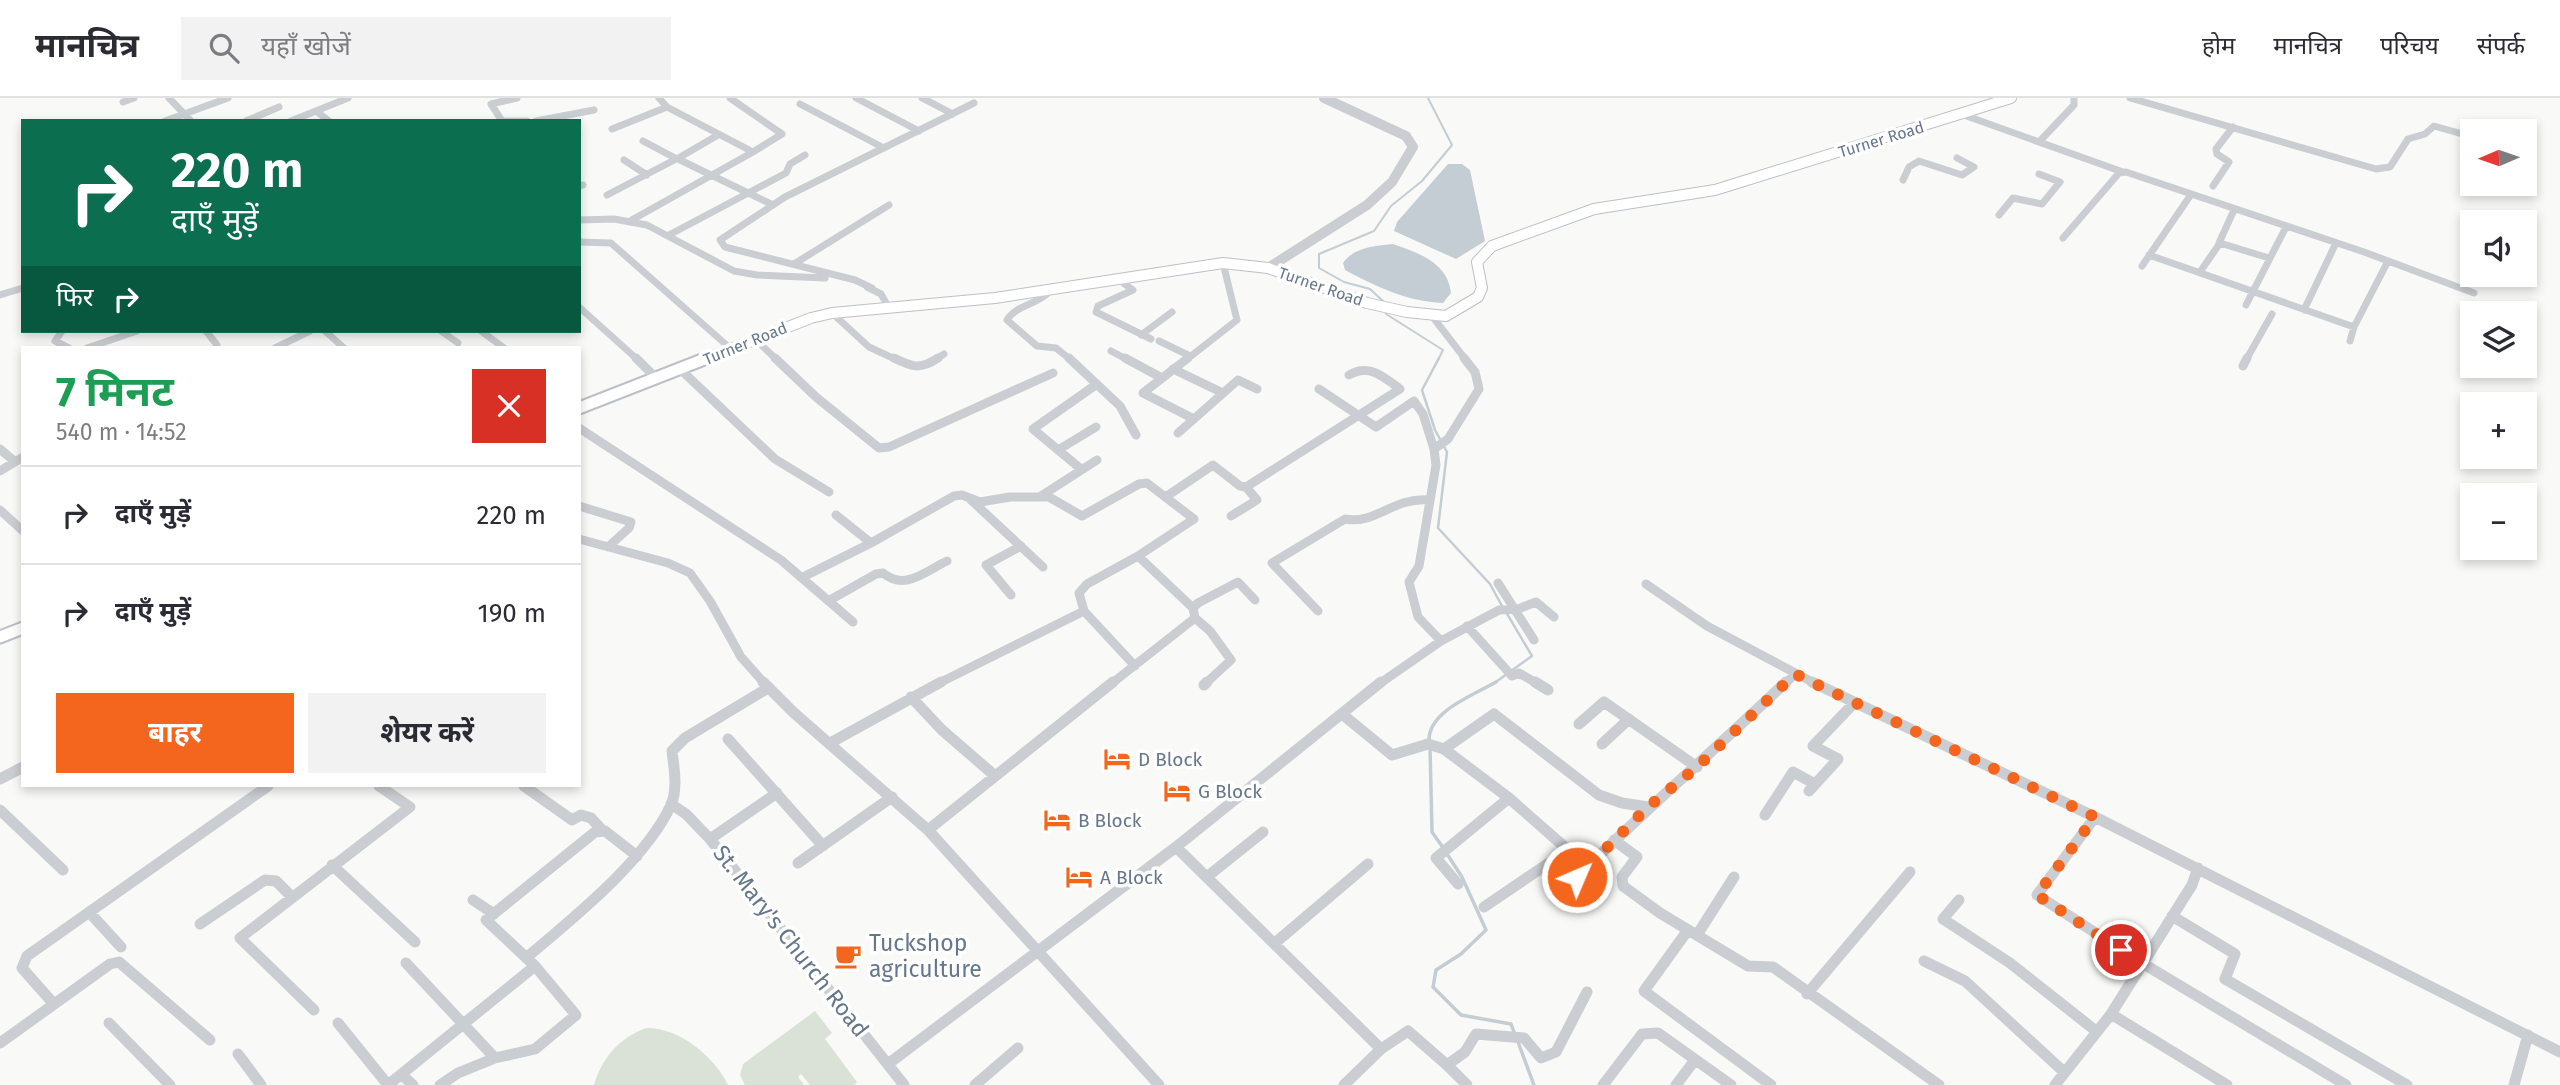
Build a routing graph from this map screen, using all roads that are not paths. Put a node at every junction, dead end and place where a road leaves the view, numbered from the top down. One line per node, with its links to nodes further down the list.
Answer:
1 (134, 98): 15 (street)
2 (169, 98): 22 (street)
3 (228, 98): 22 (street)
4 (348, 98): 21 (street)
5 (517, 98): 14 (street)
6 (659, 98): 19 (street)
7 (730, 98): 40 (street)
8 (856, 98): 34 (street)
9 (922, 98): 23 (street)
10 (1324, 98): 72 (street)
11 (2011, 98): 24 (main road, Turner Road)
12 (2074, 98): 38 (street)
13 (2130, 98): 32 (street)
14 (490, 101): 30 (street)
15 (123, 102)
16 (974, 103): 23 (street)
17 (800, 104): 39 (street)
18 (279, 107): 27 (street)
19 (667, 107): 33 (street); 36 (street)
20 (594, 110): 31 (street)
21 (316, 111): 28 (street); 29 (street)
22 (185, 113): 25 (street); 26 (street)
23 (953, 114): 34 (street)
24 (1961, 114): 38 (street); 89 (main road, Turner Road)
25 (170, 119)
26 (190, 119)
27 (251, 119)
28 (296, 119)
29 (326, 119)
30 (502, 119)
31 (547, 119)
32 (2233, 127): 35 (street); 50 (street)
33 (612, 129)
34 (919, 131): 39 (street)
35 (2460, 133)
36 (718, 135): 40 (street); 42 (street)
37 (643, 141): 42 (street)
38 (2039, 142): 45 (street)
39 (884, 148): 54 (street)
40 (753, 152): 48 (street)
41 (805, 155): 51 (street)
42 (678, 158): 47 (street); 48 (street)
43 (1957, 159): 49 (street)
44 (624, 160): 47 (street)
45 (2123, 172): 53 (street); 62 (street)
46 (2039, 174): 57 (street)
47 (646, 175): 52 (street)
48 (710, 175): 51 (street); 59 (street)
49 (1903, 180)
50 (2213, 186)
51 (749, 192): 54 (street); 61 (street)
52 (607, 195)
53 (2190, 196): 56 (street); 66 (street)
54 (773, 205): 70 (street)
55 (888, 205): 70 (street)
56 (2234, 210): 60 (street); 64 (street)
57 (1998, 215)
58 (581, 220): 59 (street)
59 (630, 220): 61 (street)
60 (2286, 227): 65 (street); 67 (street)
61 (669, 234): 76 (street)
62 (2063, 238)
63 (581, 242): 108 (street)
64 (2219, 243): 67 (street); 73 (street)
65 (2336, 243): 68 (street); 84 (street)
66 (2149, 255): 71 (street); 73 (street)
67 (2269, 258): 78 (street)
68 (2388, 261): 79 (street); 90 (street)
69 (1223, 262): 72 (main road, Turner Road); 74 (main road, Turner Road); 111 (street)
70 (794, 264): 76 (street)
71 (2142, 266)
72 (1268, 268): 86 (main road, Turner Road)
73 (2200, 272): 78 (street)
74 (1119, 280): 77 (main road, Turner Road); 98 (street)
75 (21, 289): 80 (street)
76 (872, 289): 82 (street)
77 (1050, 291): 82 (main road, Turner Road); 119 (street)
78 (2250, 291): 81 (street); 84 (street)
79 (2474, 293)
80 (0, 295)
81 (2246, 305)
82 (889, 308): 87 (main road, Turner Road)
83 (581, 309): 118 (street)
84 (2304, 310): 90 (street)
85 (1172, 312): 98 (street)
86 (1407, 312): 89 (main road, Turner Road)
87 (832, 313): 99 (main road, Turner Road); 110 (street)
88 (2272, 314): 112 (street)
89 (1432, 316): 130 (street)
90 (2354, 327): 100 (street)
91 (61, 333): 103 (street)
92 (131, 333): 104 (street)
93 (208, 333): 102 (street)
94 (306, 333): 105 (street)
95 (327, 333): 106 (street)
96 (445, 333): 101 (street)
97 (484, 333): 107 (street)
98 (1141, 335): 111 (street)
99 (755, 339): 108 (main road, Turner Road); 115 (street)
100 (2350, 341)
101 (458, 343)
102 (217, 345)
103 (65, 346)
104 (94, 346)
105 (279, 346)
106 (342, 346)
107 (501, 346)
108 (731, 349): 113 (main road, Turner Road)
109 (1111, 351): 117 (street)
110 (944, 354)
111 (1190, 356): 114 (street)
112 (2243, 366)
113 (680, 369): 118 (main road, Turner Road); 138 (street)
114 (1173, 369): 117 (street); 122 (street)
115 (1054, 373)
116 (1349, 375): 124 (street)
117 (1162, 378): 125 (street)
118 (656, 379): 123 (main road, Turner Road)
119 (1097, 384): 129 (street); 132 (street)
120 (1257, 389): 122 (street)
121 (1319, 389): 124 (street)
122 (1223, 393): 125 (street)
123 (581, 407)
124 (1358, 414): 130 (street); 137 (street)
125 (1194, 419): 128 (street)
126 (1096, 427): 132 (street)
127 (581, 429): 155 (street)
128 (1178, 433)
129 (1136, 435)
130 (1439, 446): 142 (street)
131 (0, 449): 133 (street)
132 (1058, 450): 135 (street)
133 (18, 459): 136 (street)
134 (1097, 460): 135 (street)
135 (1082, 469): 139 (street)
136 (0, 471)
137 (1246, 487): 140 (street); 145 (street)
138 (829, 492)
139 (1041, 496): 140 (street); 141 (street)
140 (1167, 496): 152 (street)
141 (971, 500): 149 (street); 150 (street)
142 (1429, 500): 163 (street); 171 (street)
143 (583, 508): 151 (street)
144 (836, 515): 149 (street)
145 (1231, 516)
146 (2, 517): 147 (street)
147 (21, 530)
148 (581, 540): 151 (street)
149 (871, 543): 155 (street)
150 (1021, 546): 154 (street); 158 (street)
151 (608, 547): 175 (street)
152 (1138, 556): 162 (street); 164 (street)
153 (947, 561): 159 (street)
154 (1043, 567)
155 (803, 576): 159 (street)
156 (1498, 583): 161 (street)
157 (1646, 584): 173 (street)
158 (1011, 595)
159 (830, 600): 166 (street)
160 (1255, 600): 164 (street)
161 (1506, 609): 165 (street); 167 (street); 170 (street)
162 (1084, 611): 172 (street); 177 (street)
163 (1318, 611)
164 (1194, 613): 172 (street); 174 (street)
165 (1554, 617)
166 (853, 622)
167 (1466, 626): 171 (street); 176 (street)
168 (21, 629): 169 (main road)
169 (0, 637)
170 (1534, 640)
171 (1441, 641): 179 (street)
172 (1135, 666): 188 (street)
173 (1795, 674): 178 (street); 186 (street)
174 (1204, 685)
175 (768, 688): 183 (street); 196 (street)
176 (1548, 690)
177 (911, 697): 183 (street); 188 (street)
178 (1855, 702): 199 (street); 200 (street)
179 (1342, 713): 185 (street); 207 (street)
180 (1629, 719): 181 (street); 184 (street); 186 (street)
181 (1579, 724)
182 (728, 738): 193 (street)
183 (830, 743): 194 (street)
184 (1602, 744)
185 (1434, 745): 195 (street); 197 (street)
186 (1697, 767): 197 (street)
187 (21, 768): 189 (street)
188 (994, 775): 201 (street)
189 (0, 779)
190 (267, 787): 223 (street)
191 (381, 787): 210 (street)
192 (525, 787): 202 (street)
193 (776, 793): 204 (street); 206 (street)
194 (892, 797): 201 (street); 206 (street)
195 (1509, 797): 218 (street); 222 (street)
196 (671, 804): 204 (street, St. Mary's Church Road); 208 (street)
197 (1648, 807): 205 (street)
198 (0, 810): 213 (street)
199 (1765, 815)
200 (2095, 817): 212 (street); 235 (street)
201 (928, 830): 231 (street)
202 (603, 831): 208 (street); 224 (street)
203 (1263, 832): 215 (street)
204 (710, 839): 254 (street, St. Mary's Church Road)
205 (1614, 840): 216 (street); 227 (street)
206 (823, 846): 209 (street)
207 (1176, 847): 215 (street); 231 (street)
208 (637, 856): 233 (street)
209 (797, 863)
210 (331, 864): 219 (street); 228 (street)
211 (1368, 864): 229 (street)
212 (2198, 868): 225 (street); 245 (street)
213 (63, 870)
214 (1910, 872): 237 (street)
215 (1208, 876): 229 (street)
216 (1577, 877)
217 (1734, 877): 227 (street)
218 (1458, 884)
219 (291, 896): 226 (street); 239 (street)
220 (473, 900): 224 (street)
221 (1959, 900): 244 (street)
222 (1484, 907)
223 (89, 912): 230 (street); 238 (street)
224 (494, 914): 233 (street)
225 (2172, 916): 235 (street); 276 (street)
226 (200, 924)
227 (1692, 932): 237 (street); 271 (street)
228 (415, 942)
229 (1275, 943): 249 (street)
230 (121, 947)
231 (1038, 949): 254 (street); 266 (street)
232 (1924, 961): 256 (street)
233 (530, 962): 243 (street); 252 (street)
234 (406, 963): 243 (street)
235 (2142, 963): 240 (street); 275 (street)
236 (1587, 992): 255 (street)
237 (1807, 994): 272 (street)
238 (53, 1003): 246 (street); 247 (street)
239 (314, 1010)
240 (2111, 1014): 244 (street); 274 (street)
241 (109, 1023): 259 (street)
242 (338, 1023): 261 (street)
243 (465, 1023): 252 (street); 257 (street)
244 (2096, 1031): 256 (street)
245 (2528, 1035): 250 (street); 277 (street)
246 (210, 1040)
247 (0, 1043)
248 (1018, 1048): 265 (street)
249 (1381, 1049): 255 (street); 258 (street)
250 (2560, 1052)
251 (238, 1054): 260 (street)
252 (495, 1058): 263 (street)
253 (1695, 1060): 268 (street); 269 (street); 270 (street)
254 (888, 1064): 264 (street, St. Mary's Church Road)
255 (1447, 1065): 267 (street)
256 (2064, 1072): 273 (street)
257 (402, 1076): 261 (street); 262 (street)
258 (1350, 1083)
259 (170, 1085)
260 (261, 1085)
261 (388, 1085)
262 (413, 1085)
263 (440, 1085)
264 (904, 1085)
265 (975, 1085)
266 (1159, 1085)
267 (1467, 1085)
268 (1603, 1085)
269 (1676, 1085)
270 (1731, 1085)
271 (1772, 1085)
272 (1939, 1085)
273 (2054, 1085)
274 (2227, 1085)
275 (2346, 1085)
276 (2407, 1085)
277 (2514, 1085)

